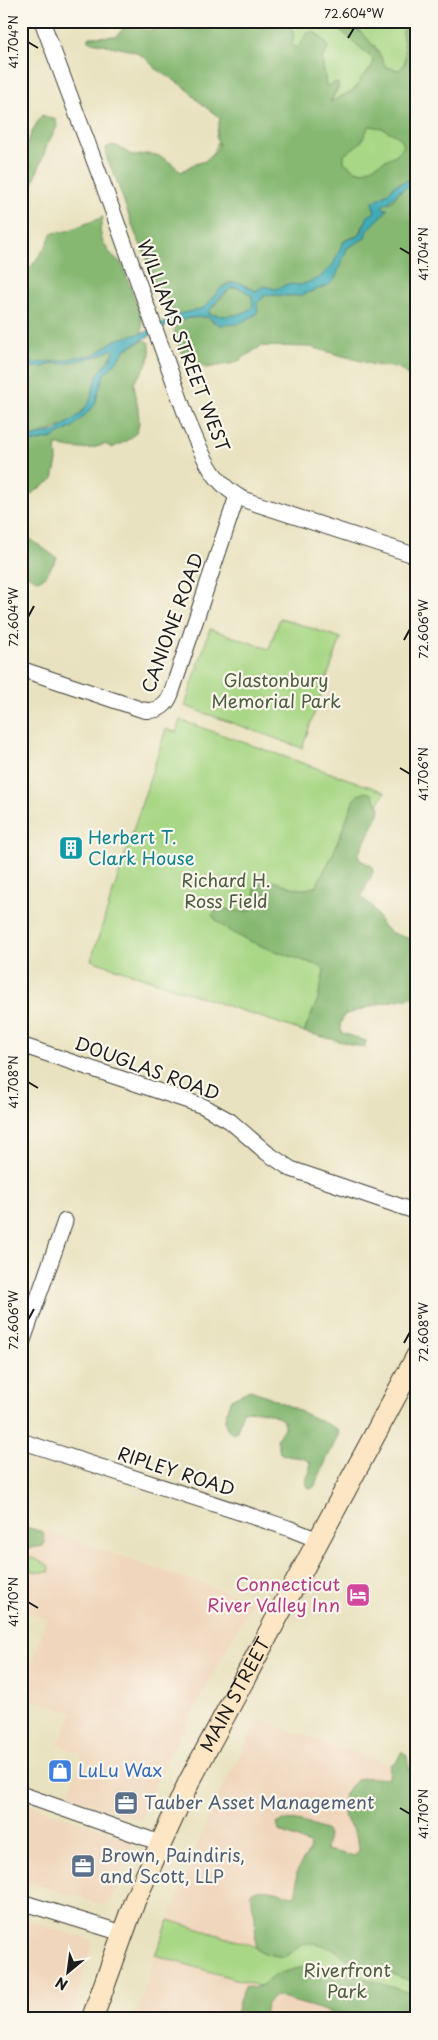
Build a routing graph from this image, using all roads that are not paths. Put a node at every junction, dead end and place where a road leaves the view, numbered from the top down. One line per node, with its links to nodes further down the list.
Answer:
1 (42, 21): 2 (street, WILLIAMS STREET WEST)
2 (237, 496): 3 (street, WILLIAMS STREET WEST); 4 (street, CANIONE ROAD)
3 (417, 556)
4 (21, 669)
5 (21, 1045): 6 (street, DOUGLAS ROAD)
6 (417, 1212)
7 (65, 1221): 8 (street)
8 (21, 1346)
9 (417, 1356): 11 (main road, MAIN STREET)
10 (21, 1441): 11 (street, RIPLEY ROAD)
11 (318, 1540): 13 (main road, MAIN STREET)
12 (21, 1794): 13 (street)
13 (160, 1843): 15 (main road, MAIN STREET)
14 (21, 1902): 15 (street)
15 (122, 1933): 16 (main road, MAIN STREET)
16 (92, 2019)

